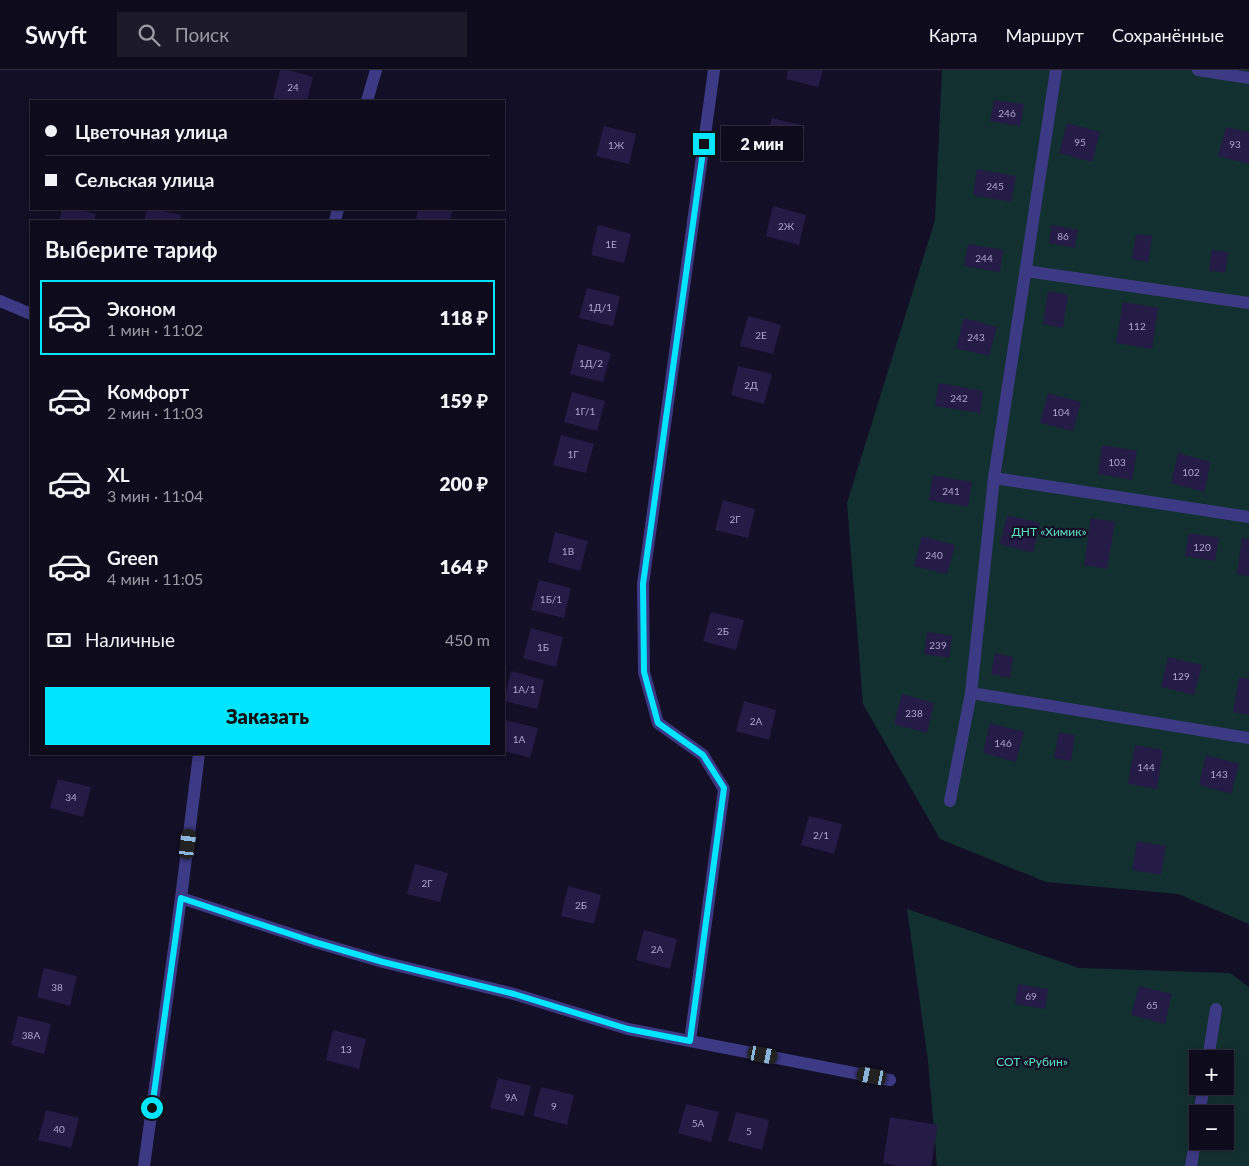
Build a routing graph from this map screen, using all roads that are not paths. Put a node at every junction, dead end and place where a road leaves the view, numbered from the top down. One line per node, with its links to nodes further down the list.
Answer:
1 (376, 70): 6 (street)
2 (714, 70): 19 (street)
3 (1056, 70): 7 (street)
4 (1198, 70): 5 (street)
5 (1249, 78)
6 (367, 100)
7 (1026, 270): 9 (street); 11 (street)
8 (0, 301): 10 (street)
9 (1249, 302)
10 (30, 314)
11 (994, 478): 12 (street); 13 (street)
12 (1249, 517)
13 (971, 693): 14 (street); 16 (street)
14 (1249, 738)
15 (199, 755): 17 (street)
16 (950, 801)
17 (181, 898): 19 (street); 23 (street)
18 (1216, 1008): 20 (street)
19 (690, 1041): 21 (street)
20 (1209, 1050)
21 (890, 1080)
22 (1194, 1150): 24 (street)
23 (144, 1166)
24 (1191, 1166)

